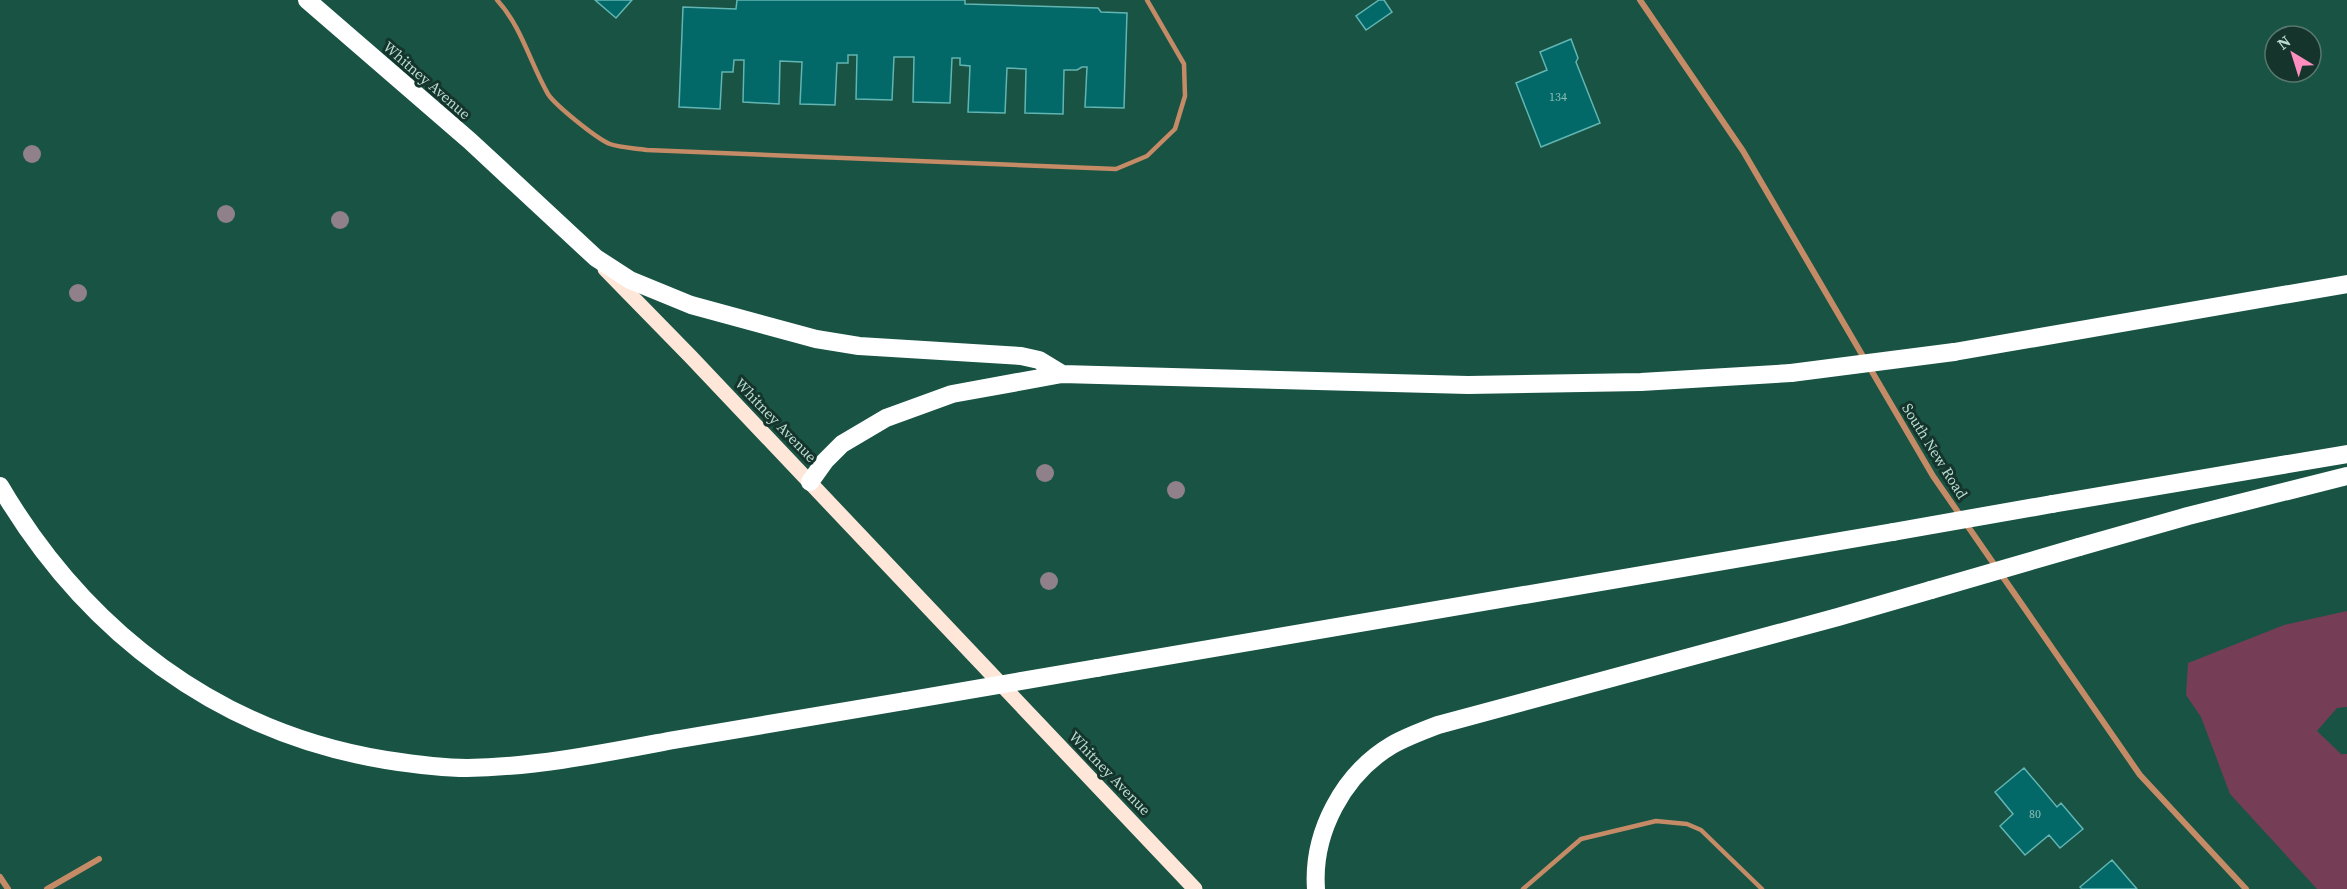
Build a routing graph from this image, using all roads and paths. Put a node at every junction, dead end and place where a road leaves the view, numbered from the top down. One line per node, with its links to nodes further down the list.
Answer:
1 (307, 0): 5 (highway, Whitney Avenue)
2 (497, 0): 3 (lane)
3 (1147, 0)
4 (1640, 0): 20 (street, South New Road)
5 (580, 244): 7 (highway); 10 (main road, Whitney Avenue)
6 (2347, 284): 7 (highway, bridge)
7 (1062, 374): 10 (highway)
8 (2347, 454): 11 (highway, bridge)
9 (2347, 476): 17 (highway, bridge)
10 (810, 482): 16 (main road, Whitney Avenue)
11 (0, 486)
12 (99, 859): 15 (street)
13 (0, 877): 14 (street)
14 (8, 889)
15 (47, 889)
16 (1195, 889)
17 (1316, 889)
18 (1523, 889): 19 (lane)
19 (1762, 889)
20 (2246, 889)

